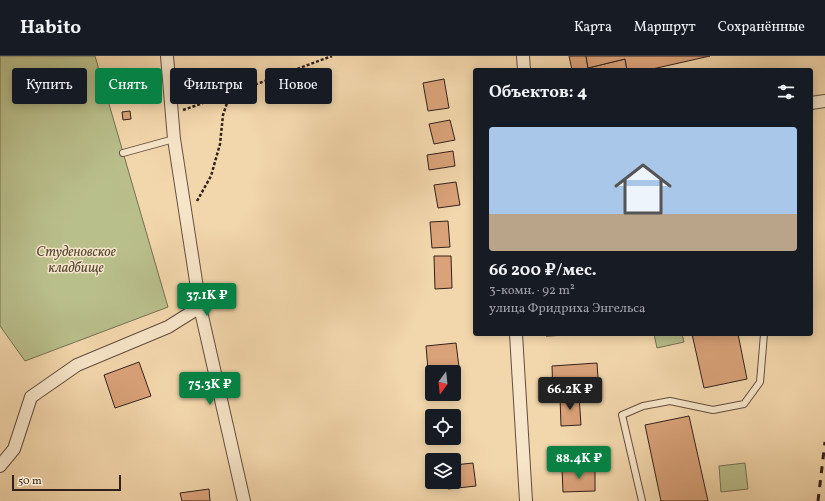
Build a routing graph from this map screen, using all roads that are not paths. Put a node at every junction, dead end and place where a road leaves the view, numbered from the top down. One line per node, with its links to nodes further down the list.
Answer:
1 (167, 56): 6 (street)
2 (523, 56): 3 (street)
3 (524, 68)
4 (825, 101): 5 (street)
5 (813, 103)
6 (174, 139): 7 (lane); 8 (street)
7 (123, 153)
8 (200, 307): 11 (street); 12 (street)
9 (516, 336): 13 (street)
10 (764, 336): 14 (lane)
11 (0, 466)
12 (244, 501)
13 (526, 501)
14 (642, 501)

